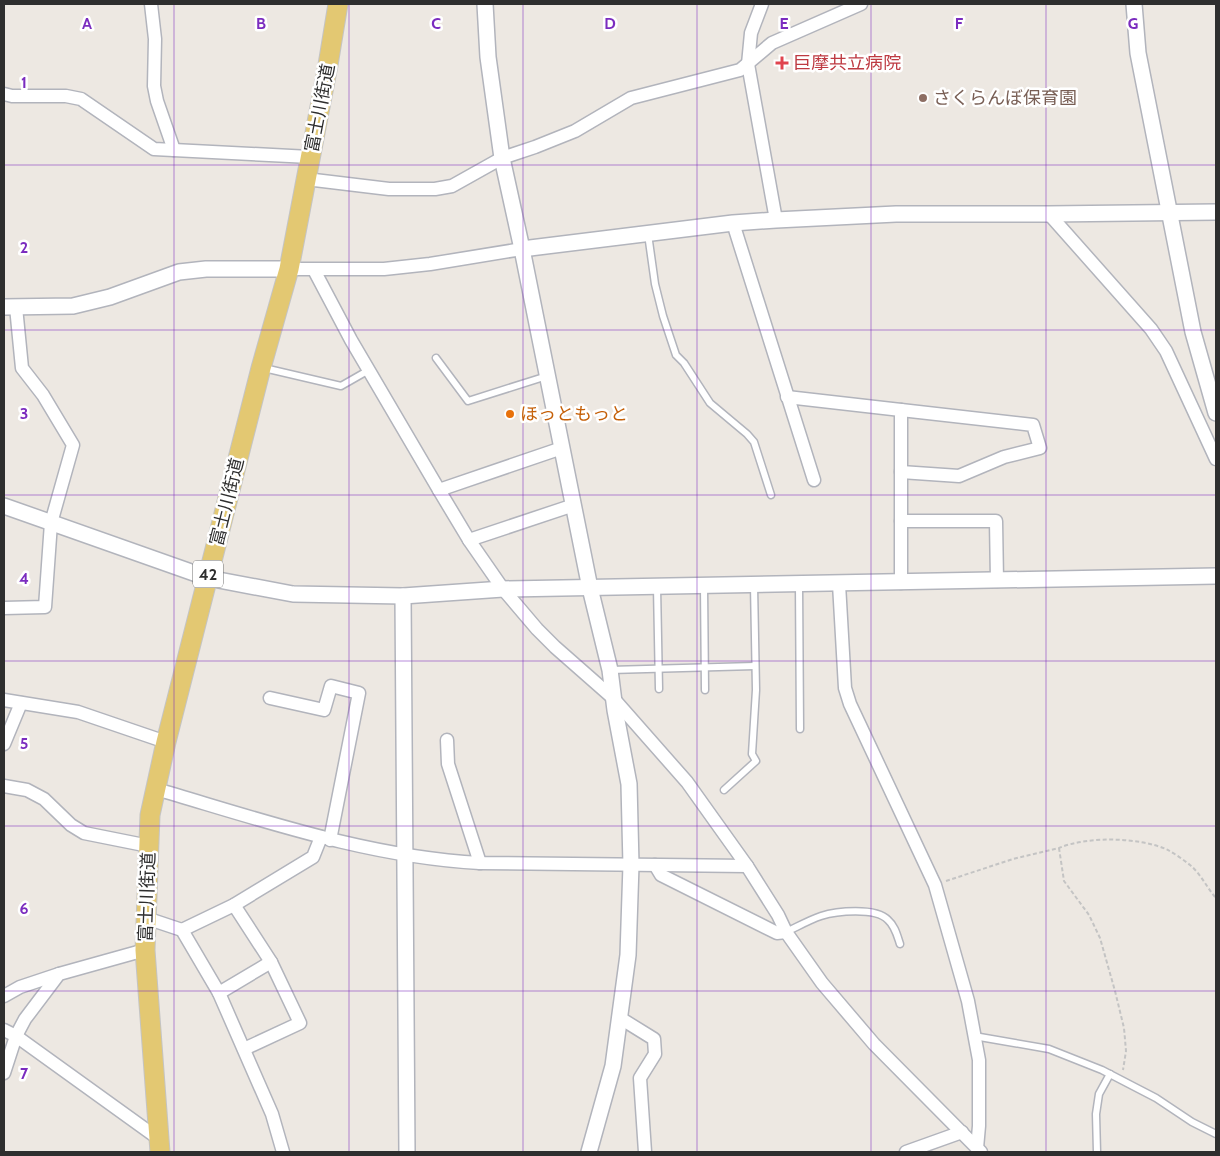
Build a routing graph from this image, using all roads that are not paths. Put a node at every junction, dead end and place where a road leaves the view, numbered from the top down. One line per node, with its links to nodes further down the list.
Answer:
1 (151, 4): 9 (street)
2 (338, 4): 10 (main road, 富士川街道 / 42)
3 (485, 4): 11 (street)
4 (762, 4): 7 (street)
5 (861, 4): 7 (street)
6 (1134, 4): 14 (street)
7 (748, 64): 11 (street); 16 (street)
8 (4, 94): 9 (street)
9 (174, 150): 10 (street)
10 (310, 157): 12 (main road, 富士川街道 / 42)
11 (502, 158): 12 (street); 19 (street)
12 (306, 179): 20 (main road, 富士川街道 / 42)
13 (1216, 212): 14 (street)
14 (1169, 213): 15 (street); 29 (street)
15 (1049, 214): 16 (street); 31 (street)
16 (776, 220): 17 (street)
17 (733, 223): 18 (street); 27 (street)
18 (648, 234): 19 (street); 35 (lane)
19 (522, 249): 21 (street); 26 (street)
20 (289, 269): 21 (street); 22 (street); 24 (main road, 富士川街道 / 42)
21 (314, 270): 25 (street)
22 (10, 307): 39 (street)
23 (436, 358): 26 (lane)
24 (261, 368): 25 (lane); 42 (main road, 富士川街道 / 42)
25 (369, 370): 34 (street)
26 (547, 376): 30 (street)
27 (787, 397): 28 (street); 33 (street)
28 (902, 410): 32 (street); 32 (street)
29 (1216, 413)
30 (562, 448): 34 (street); 36 (street)
31 (1216, 459)
32 (901, 472): 38 (street)
33 (814, 480)
34 (439, 490): 40 (street)
35 (771, 495)
36 (574, 505): 40 (street); 50 (street)
37 (4, 506): 39 (street)
38 (901, 521): 43 (street); 44 (street)
39 (51, 523): 42 (street); 53 (street)
40 (469, 540): 51 (street)
41 (1216, 576): 43 (street)
42 (208, 578): 52 (street); 66 (main road, 富士川街道 / 42)
43 (997, 581): 44 (street)
44 (901, 583): 45 (street)
45 (839, 584): 47 (street); 91 (street)
46 (754, 585): 47 (street); 48 (street); 54 (lane)
47 (799, 585): 64 (lane)
48 (704, 586): 49 (street); 55 (lane)
49 (657, 587): 50 (street); 56 (lane)
50 (590, 588): 51 (street); 57 (street)
51 (503, 589): 52 (street); 61 (street)
52 (403, 596): 73 (street)
53 (4, 608)
54 (755, 666): 55 (lane); 70 (lane)
55 (705, 667): 56 (lane); 59 (lane)
56 (659, 669): 57 (lane); 58 (lane)
57 (610, 670): 61 (street)
58 (659, 689)
59 (705, 690)
60 (270, 698): 71 (street)
61 (613, 698): 75 (street); 77 (street)
62 (4, 700): 63 (street)
63 (21, 703): 66 (street); 67 (street)
64 (800, 729)
65 (447, 740): 74 (street)
66 (166, 742): 69 (main road, 富士川街道 / 42)
67 (4, 744)
68 (4, 786): 72 (street)
69 (156, 789): 71 (street); 72 (main road, 富士川街道 / 42)
70 (724, 790)
71 (325, 838): 73 (street); 78 (street)
72 (149, 846): 79 (main road, 富士川街道 / 42)
73 (405, 855): 74 (street); 100 (street)
74 (480, 863): 75 (street)
75 (631, 865): 76 (street); 88 (street)
76 (655, 865): 77 (street); 81 (street)
77 (747, 866): 81 (street)
78 (234, 905): 80 (street); 84 (street)
79 (146, 918): 80 (street); 83 (main road, 富士川街道 / 42)
80 (182, 930): 86 (street)
81 (786, 932): 82 (lane); 95 (street)
82 (900, 944)
83 (145, 950): 85 (street); 97 (main road, 富士川街道 / 42)
84 (271, 962): 86 (street); 92 (street)
85 (59, 974): 87 (street); 90 (street)
86 (219, 993): 92 (street)
87 (4, 996)
88 (620, 1018): 101 (street); 102 (street)
89 (4, 1030): 90 (street)
90 (16, 1036): 93 (street); 97 (street)
91 (974, 1036): 94 (lane); 98 (street)
92 (244, 1049): 99 (street)
93 (4, 1073)
94 (1110, 1074): 96 (lane); 104 (lane)
95 (962, 1132): 98 (street); 103 (street)
96 (1216, 1134)
97 (160, 1145)
98 (979, 1150)
99 (283, 1152)
100 (406, 1152)
101 (589, 1152)
102 (645, 1152)
103 (906, 1152)
104 (1097, 1152)

